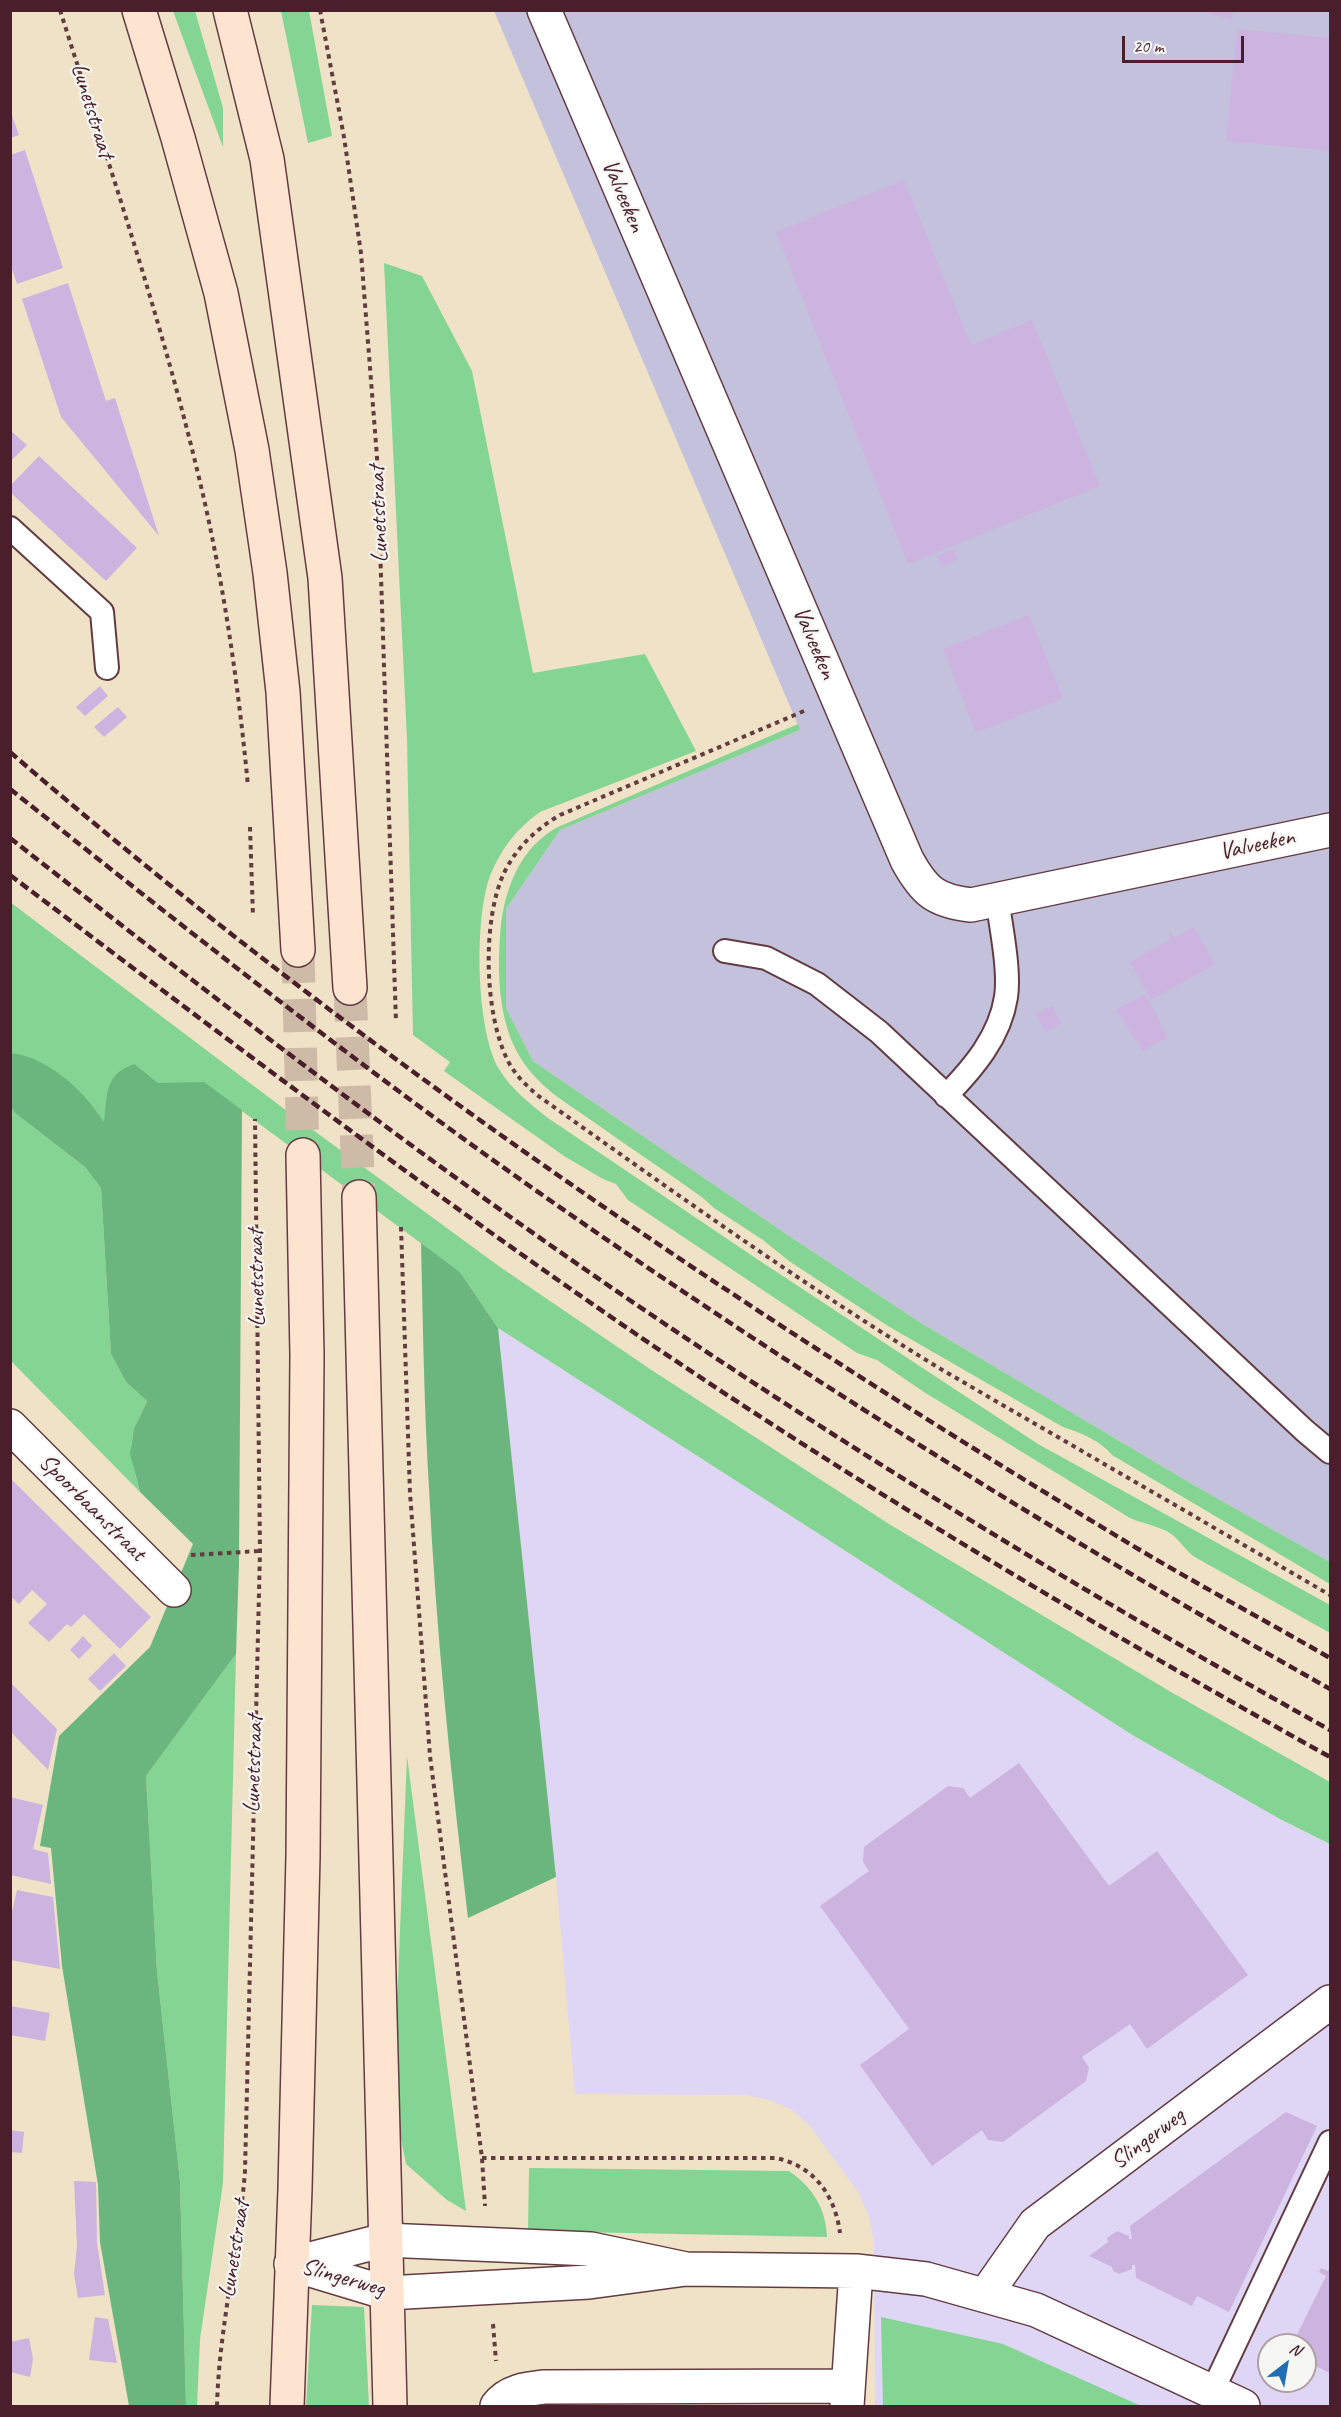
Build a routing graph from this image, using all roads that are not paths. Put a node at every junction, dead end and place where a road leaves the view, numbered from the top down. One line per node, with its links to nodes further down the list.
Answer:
1 (139, 10): 8 (main road)
2 (230, 10): 10 (main road)
3 (544, 10): 7 (street, Valveeken)
4 (10, 528): 5 (lane)
5 (107, 668)
6 (1330, 830): 7 (street, Valveeken)
7 (997, 899): 11 (lane)
8 (298, 950)
9 (725, 951): 11 (lane)
10 (350, 988)
11 (946, 1096): 15 (lane)
12 (303, 1155): 20 (main road, Lunetstraat)
13 (359, 1197): 19 (main road)
14 (10, 1426): 16 (street, Spoorbaanstraat)
15 (1330, 1452)
16 (174, 1590)
17 (1330, 2002): 24 (street, Slingerweg)
18 (1330, 2142): 25 (lane)
19 (386, 2240): 20 (street, Slingerweg); 21 (street, Slingerweg); 23 (main road)
20 (291, 2264): 23 (street, Slingerweg); 28 (main road, Lunetstraat)
21 (686, 2269): 22 (street, Slingerweg); 23 (street, Slingerweg)
22 (850, 2271): 24 (street, Slingerweg); 26 (street)
23 (387, 2293): 29 (main road)
24 (986, 2294): 25 (street, Slingerweg)
25 (1212, 2392): 30 (street, Slingerweg)
26 (847, 2396): 27 (street)
27 (499, 2404)
28 (287, 2406)
29 (390, 2406)
30 (1243, 2406)

